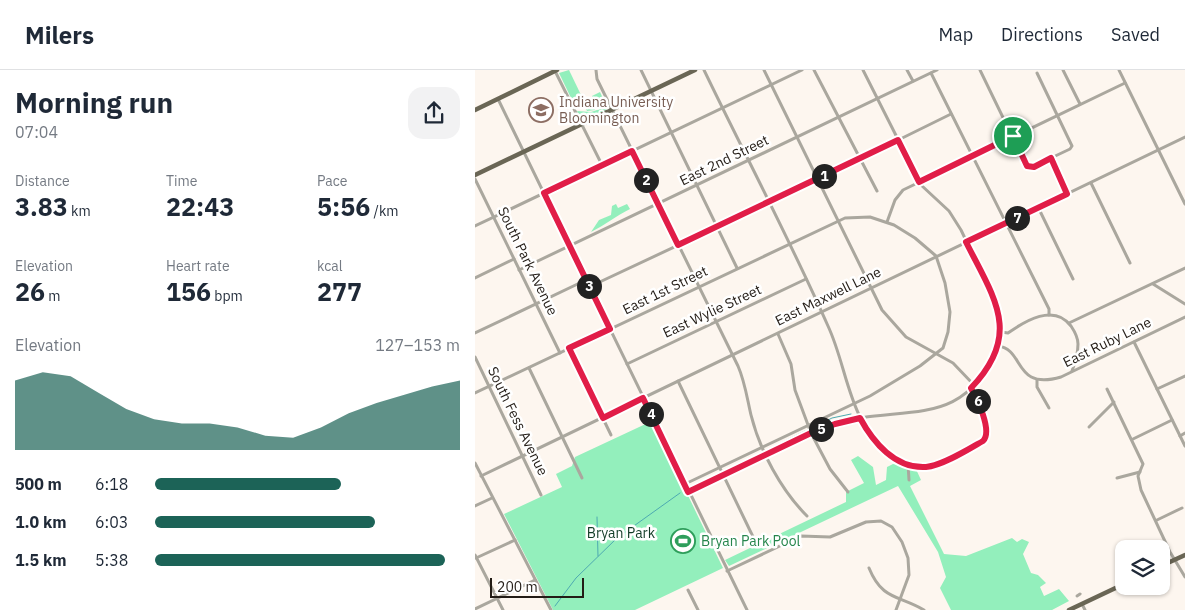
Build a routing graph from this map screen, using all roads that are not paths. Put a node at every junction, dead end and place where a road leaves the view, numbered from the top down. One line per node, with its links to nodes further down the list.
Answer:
1 (596, 70): 26 (street)
2 (641, 70): 20 (street)
3 (695, 70): 20 (main road)
4 (704, 70): 24 (street)
5 (764, 70): 19 (street)
6 (802, 70): 19 (street)
7 (814, 70): 29 (street)
8 (863, 70): 22 (street)
9 (907, 70): 17 (street)
10 (937, 70): 15 (street, East 2nd Street)
11 (979, 70): 32 (street)
12 (1063, 70): 23 (street)
13 (1119, 70): 18 (street)
14 (556, 71): 21 (main road); 30 (street)
15 (931, 73): 17 (street, East 2nd Street); 27 (street)
16 (1037, 73): 28 (street)
17 (913, 81): 22 (street, East 2nd Street)
18 (1125, 82): 23 (street); 36 (street)
19 (771, 85): 24 (street); 33 (street)
20 (651, 91): 26 (main road); 31 (street)
21 (498, 99): 25 (main road); 37 (street)
22 (877, 99): 29 (street, East 2nd Street); 35 (street)
23 (1081, 104): 28 (street)
24 (722, 108): 31 (street); 42 (street)
25 (475, 110)
26 (612, 110): 30 (main road); 38 (street)
27 (951, 114): 35 (street); 39 (street)
28 (1058, 115): 32 (street); 40 (street)
29 (839, 118): 33 (street, East 2nd Street); 41 (street)
30 (581, 124): 37 (main road); 43 (street)
31 (672, 132): 38 (street); 49 (street)
32 (1013, 136): 39 (street); 40 (street)
33 (797, 137): 42 (street, East 2nd Street); 46 (street)
34 (1185, 137): 36 (street, East Maxwell Lane)
35 (898, 140): 41 (street); 47 (street)
36 (1159, 150): 48 (street, East Maxwell Lane); 54 (street)
37 (524, 151): 44 (main road); 51 (street)
38 (632, 151): 43 (street); 55 (street)
39 (972, 156): 47 (street); 60 (street)
40 (1051, 158): 52 (street)
41 (859, 159): 46 (street); 50 (street)
42 (748, 161): 49 (street, East 2nd Street); 53 (street)
43 (602, 165): 51 (street)
44 (475, 175)
45 (475, 179): 57 (street, South Park Avenue)
46 (817, 180): 53 (street); 58 (street)
47 (919, 182): 59 (street); 63 (street)
48 (1091, 183): 52 (street, East Maxwell Lane); 69 (street)
49 (697, 185): 55 (street, East 2nd Street); 62 (street)
50 (877, 191)
51 (544, 193): 57 (street); 66 (street)
52 (1067, 194): 56 (street, East Maxwell Lane)
53 (769, 203): 62 (street); 64 (street)
54 (1185, 203)
55 (658, 204): 65 (street); 66 (street, East 2nd Street)
56 (1038, 208): 60 (street, East Maxwell Lane); 75 (street)
57 (493, 217): 61 (street); 68 (street, South Park Avenue)
58 (837, 221): 59 (street, East 1st Street); 64 (street, East 1st Street); 80 (street)
59 (887, 222): 67 (street, East 1st Street)
60 (1006, 223): 63 (street, East Maxwell Lane); 84 (street)
61 (475, 226)
62 (716, 227): 65 (street); 70 (street)
63 (966, 242): 67 (street, East Maxwell Lane); 89 (street)
64 (789, 244): 70 (street, East 1st Street); 74 (street)
65 (678, 245): 78 (street); 79 (street)
66 (569, 246): 72 (street, East 2nd Street); 76 (street)
67 (936, 256): 80 (street, East Maxwell Lane); 96 (street)
68 (514, 259): 72 (street, South Park Avenue); 73 (street)
69 (1130, 263)
70 (737, 268): 79 (street, East 1st Street)
71 (1185, 268): 77 (street)
72 (519, 270): 81 (street, South Park Avenue)
73 (475, 278)
74 (806, 279): 83 (street); 86 (street, East Wylie Street)
75 (1073, 279)
76 (585, 280): 78 (street); 81 (street)
77 (1153, 284): 82 (street); 87 (street)
78 (589, 286): 88 (street)
79 (699, 286): 86 (street); 88 (street, East 1st Street)
80 (870, 288): 83 (street, East Maxwell Lane); 96 (street)
81 (536, 304): 90 (street); 95 (street, South Park Avenue)
82 (1185, 304)
83 (821, 312): 91 (street, East Maxwell Lane); 112 (street)
84 (1049, 315): 87 (street); 89 (street)
85 (1185, 317): 92 (street, East Ruby Lane)
86 (716, 322): 97 (street); 99 (street, East Wylie Street)
87 (1069, 323): 101 (street)
88 (610, 329): 94 (street, East 1st Street); 99 (street)
89 (1001, 332): 93 (street)
90 (475, 333)
91 (778, 334): 97 (street, East Maxwell Lane); 117 (street)
92 (1134, 342): 101 (street, East Ruby Lane); 108 (street)
93 (999, 346): 103 (street); 106 (street)
94 (569, 348): 95 (street, East 1st Street); 114 (street)
95 (560, 353): 100 (street, East 1st Street)
96 (936, 354): 106 (street); 112 (street)
97 (732, 355): 104 (street, East Maxwell Lane); 125 (street)
98 (475, 357): 105 (street, South Fess Avenue)
99 (627, 364): 110 (street)
100 (529, 368): 105 (street, East 1st Street); 123 (street)
101 (1072, 371): 103 (street, East Ruby Lane)
102 (1185, 376): 108 (street)
103 (1037, 380): 113 (street)
104 (678, 381): 110 (street, East Maxwell Lane); 131 (street)
105 (489, 386): 109 (street, East 1st Street); 127 (street, South Fess Avenue)
106 (973, 386): 115 (street); 130 (street)
107 (1107, 389): 111 (street)
108 (1157, 389): 116 (street)
109 (475, 393)
110 (643, 398): 114 (street, East Maxwell Lane); 138 (street)
111 (1114, 402): 118 (street); 124 (street)
112 (854, 404): 115 (street); 117 (street)
113 (1049, 408)
114 (603, 418): 121 (street); 123 (street, East Maxwell Lane)
115 (860, 418): 119 (street); 130 (street)
116 (1172, 420): 122 (street); 124 (street)
117 (808, 425): 119 (street); 125 (street)
118 (1089, 427)
119 (811, 433): 128 (street); 140 (street)
120 (1185, 433): 122 (street)
121 (611, 435)
122 (1180, 436): 126 (street)
123 (563, 437): 127 (street, East Maxwell Lane); 135 (street)
124 (1133, 439): 132 (street)
125 (763, 446): 128 (street); 131 (street)
126 (1185, 446)
127 (522, 455): 133 (street, East Maxwell Lane); 141 (street, South Fess Avenue)
128 (767, 456): 134 (street); 145 (street)
129 (475, 463): 133 (street)
130 (908, 464): 137 (street)
131 (720, 468): 134 (street); 138 (street)
132 (1140, 472): 136 (street); 146 (street)
133 (481, 476): 142 (street)
134 (723, 476): 139 (street); 148 (street)
135 (582, 478)
136 (1117, 478)
137 (909, 480)
138 (685, 484): 139 (street)
139 (688, 492): 154 (street)
140 (848, 492)
141 (541, 495)
142 (492, 498): 143 (street); 147 (street)
143 (475, 506)
144 (1182, 508): 146 (street)
145 (807, 516)
146 (1157, 520): 151 (street)
147 (515, 540): 150 (street); 156 (street)
148 (756, 543)
149 (1185, 555): 151 (main road)
150 (475, 557): 159 (street)
151 (1174, 560): 152 (main road); 155 (street)
152 (1170, 562)
153 (869, 568): 160 (street)
154 (727, 571): 160 (street); 166 (street)
155 (1185, 577)
156 (535, 580): 159 (street); 164 (street)
157 (1115, 588): 161 (main road)
158 (688, 590): 165 (street)
159 (497, 598): 162 (street); 163 (street)
160 (899, 600): 167 (street); 168 (street)
161 (1082, 604): 169 (main road); 170 (street)
162 (475, 609)
163 (503, 610)
164 (551, 610)
165 (698, 610)
166 (747, 610)
167 (896, 610)
168 (924, 610)
169 (1069, 610)
170 (1085, 610)

